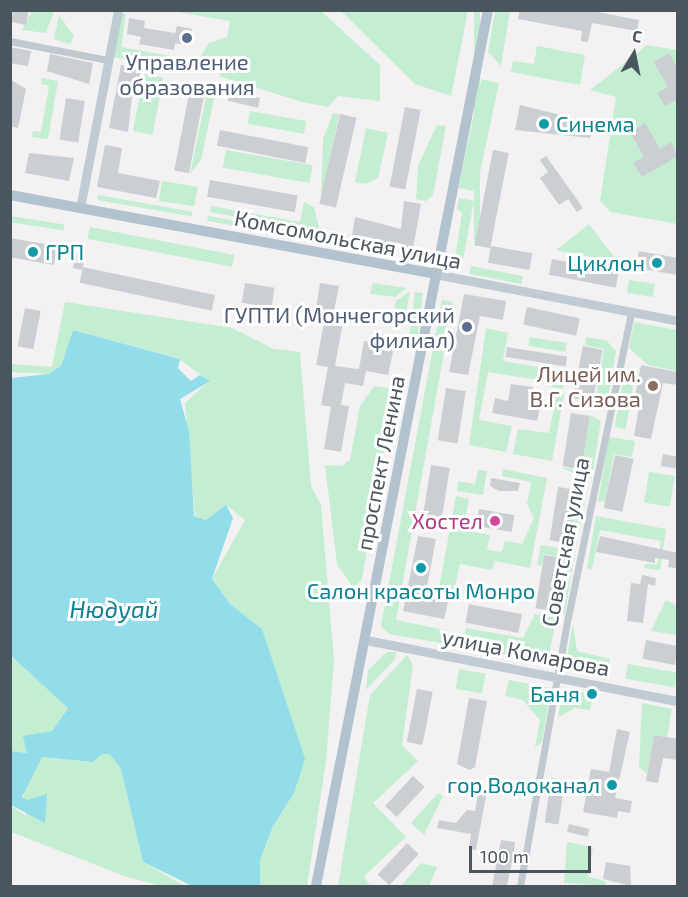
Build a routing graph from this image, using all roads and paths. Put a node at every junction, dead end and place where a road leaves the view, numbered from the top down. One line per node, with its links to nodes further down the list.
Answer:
1 (118, 10): 4 (street)
2 (488, 10): 7 (main road, проспект Ленина)
3 (10, 41): 4 (street)
4 (108, 60): 6 (street)
5 (10, 195): 6 (main road, Комсомольская улица)
6 (80, 208): 7 (main road, Комсомольская улица)
7 (435, 274): 8 (street, Комсомольская улица); 10 (main road, проспект Ленина)
8 (631, 312): 9 (street, Комсомольская улица); 11 (street, Советская улица)
9 (678, 321)
10 (366, 640): 11 (street, улица Комарова); 13 (main road, проспект Ленина)
11 (557, 678): 12 (street, улица Комарова); 14 (street, Советская улица)
12 (678, 701)
13 (316, 886)
14 (520, 886)

